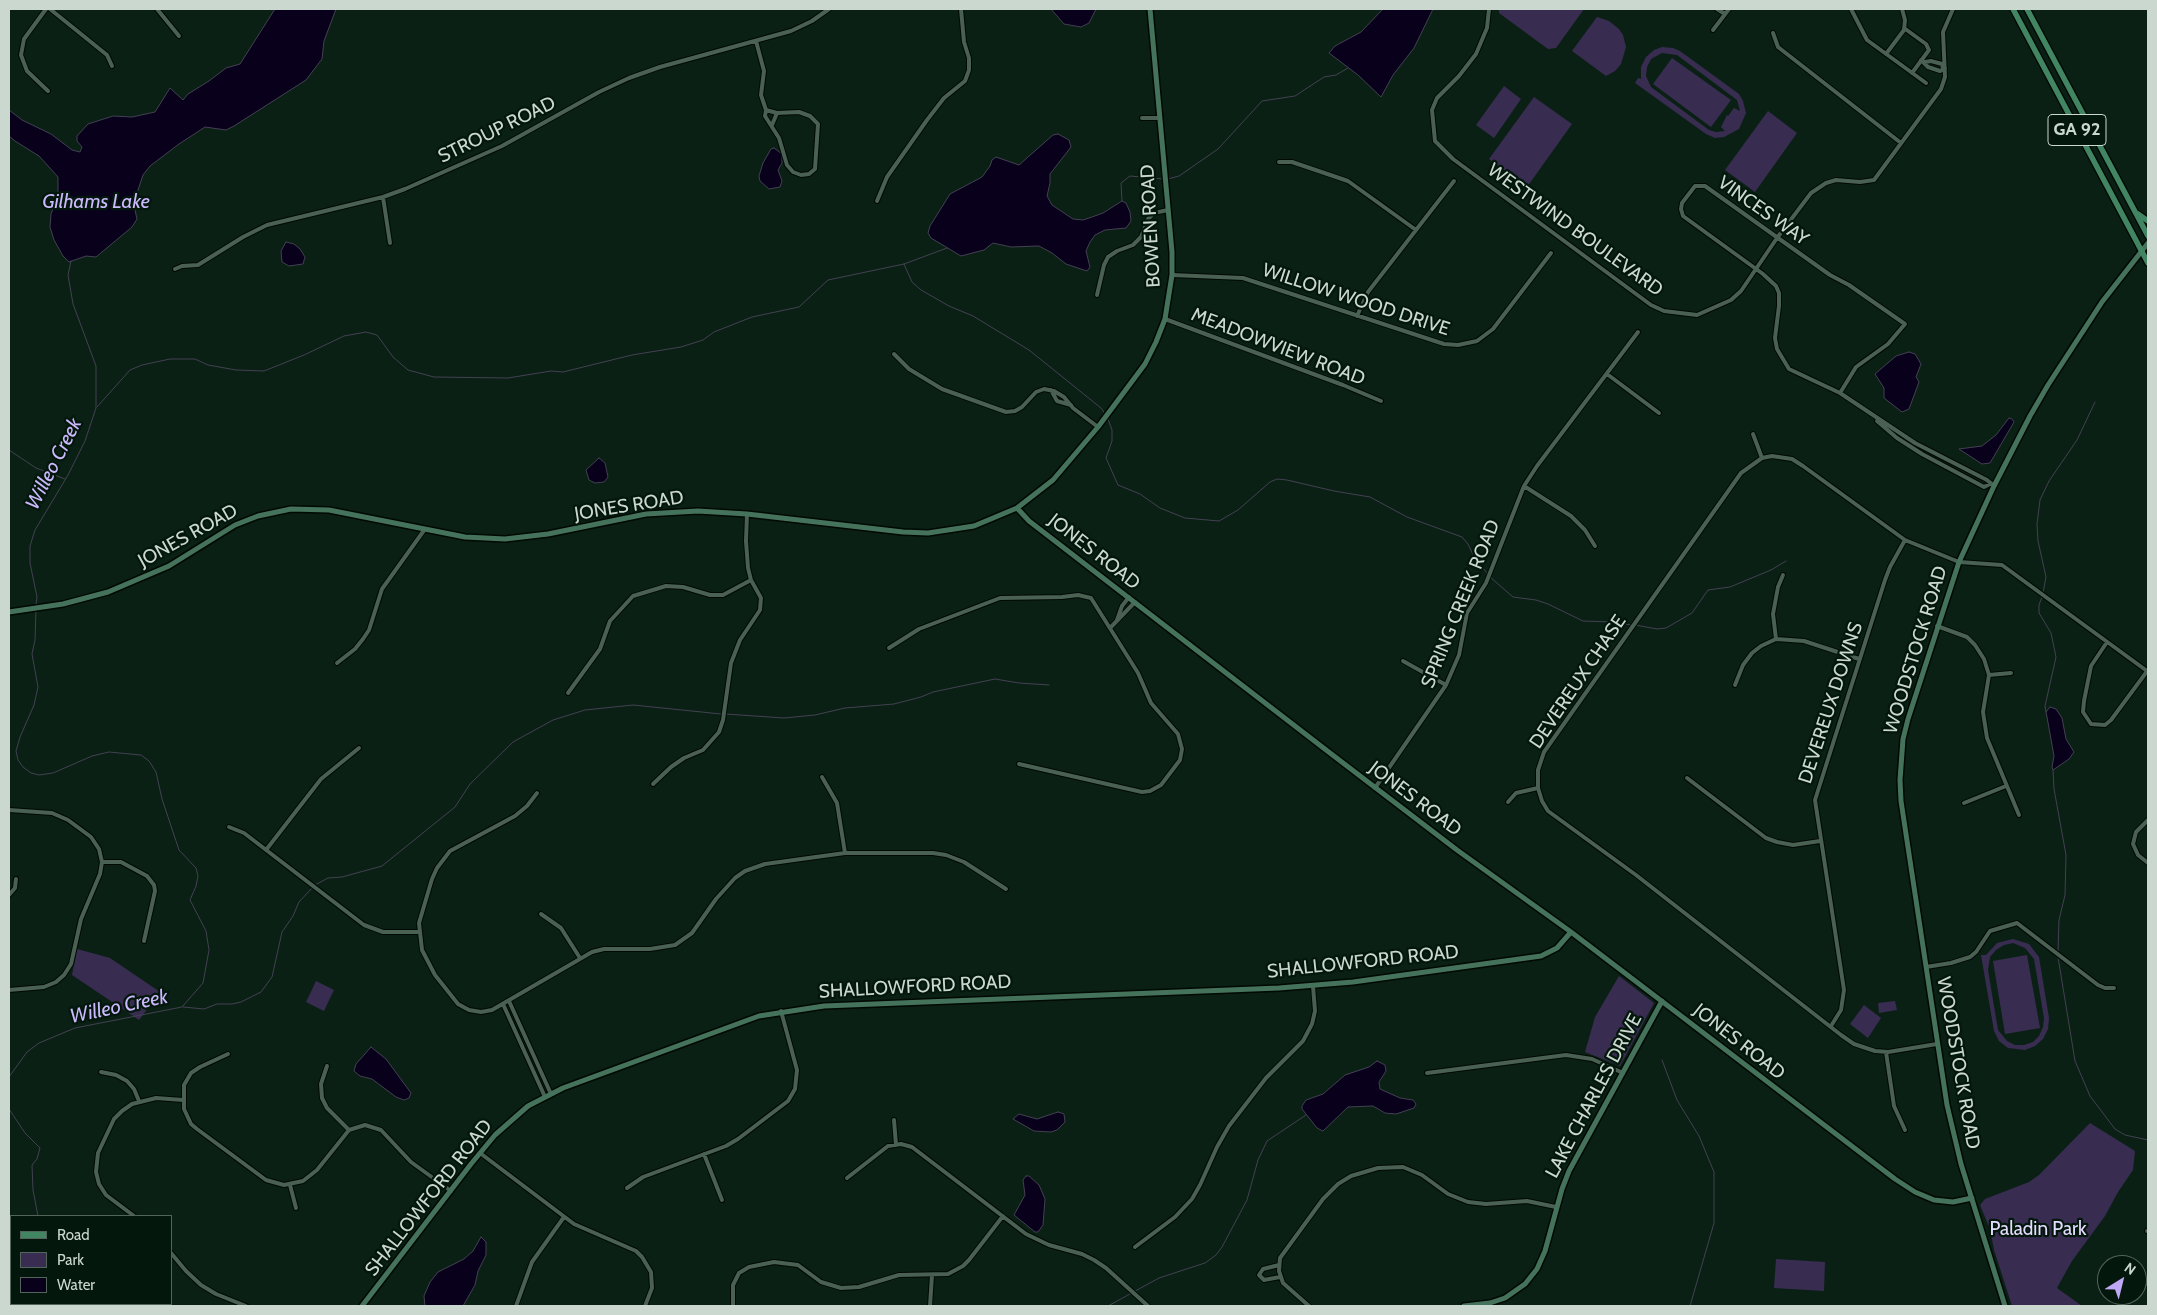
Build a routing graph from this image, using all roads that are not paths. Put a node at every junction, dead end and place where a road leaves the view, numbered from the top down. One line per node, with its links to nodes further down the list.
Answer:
1 (46, 9): 29 (street)
2 (50, 9): 24 (street)
3 (158, 9): 19 (street)
4 (829, 9): 20 (street, STROUP ROAD)
5 (961, 9): 39 (street)
6 (1150, 9): 33 (street, BOWEN ROAD)
7 (1489, 9): 52 (street, WESTWIND BOULEVARD)
8 (1717, 9): 15 (street)
9 (1729, 9): 15 (street)
10 (1851, 9): 21 (street)
11 (1902, 9): 16 (street)
12 (1953, 9): 25 (street, WESTWIND BOULEVARD)
13 (2013, 9): 48 (main road, GA 92)
14 (2027, 9): 41 (main road, GA 92)
15 (1725, 14): 17 (street)
16 (1904, 28): 21 (street); 22 (street)
17 (1713, 30)
18 (1773, 33): 35 (street)
19 (179, 36)
20 (756, 41): 30 (street); 38 (street, STROUP ROAD)
21 (1886, 54): 27 (street)
22 (1923, 61): 23 (street); 26 (street); 27 (street)
23 (1935, 63): 25 (street); 26 (street)
24 (112, 66)
25 (1944, 68): 26 (street); 35 (street, WESTWIND BOULEVARD)
26 (1934, 69)
27 (1912, 73): 28 (street)
28 (1926, 83)
29 (48, 91)
30 (766, 110): 31 (street); 34 (street)
31 (778, 113): 34 (street); 34 (street)
32 (1142, 118): 33 (street)
33 (1160, 118): 40 (street, BOWEN ROAD)
34 (772, 125)
35 (1901, 143): 45 (street, WESTWIND BOULEVARD)
36 (1279, 162): 43 (street)
37 (1454, 181): 43 (street)
38 (382, 197): 47 (street); 51 (street, STROUP ROAD)
39 (877, 201)
40 (1168, 210): 53 (street, BOWEN ROAD); 54 (street)
41 (2135, 210): 42 (main road); 44 (main road, GA 92)
42 (2148, 221)
43 (1416, 230): 55 (street)
44 (2148, 236)
45 (1777, 238): 52 (street, WESTWIND BOULEVARD); 52 (street, VINCES WAY); 60 (street, VINCES WAY)
46 (2148, 242): 48 (street, WOODSTOCK ROAD)
47 (390, 244)
48 (2142, 251): 50 (main road, GA 92); 67 (street, WOODSTOCK ROAD)
49 (1551, 253): 55 (street, WILLOW WOOD DRIVE)
50 (2148, 263)
51 (175, 269)
52 (1755, 269): 60 (street, VINCES WAY)
53 (1172, 275): 55 (street, WILLOW WOOD DRIVE); 56 (street, BOWEN ROAD)
54 (1097, 295)
55 (1357, 316)
56 (1165, 319): 61 (street, MEADOWVIEW ROAD); 64 (street, BOWEN ROAD)
57 (1638, 332): 59 (street, SPRING CREEK ROAD)
58 (894, 354): 64 (street)
59 (1607, 374): 62 (street); 68 (street, SPRING CREEK ROAD)
60 (1840, 393): 63 (street, VINCES WAY)
61 (1381, 401)
62 (1658, 413)
63 (1872, 416): 67 (street, VINCES WAY); 67 (street, VINCES WAY)
64 (1098, 427): 69 (street, BOWEN ROAD)
65 (1753, 434): 66 (street)
66 (1762, 458): 72 (street); 102 (street, DEVEREUX CHASE)
67 (1992, 485): 74 (street, WOODSTOCK ROAD)
68 (1524, 486): 73 (street); 92 (street, SPRING CREEK ROAD)
69 (1017, 508): 70 (street, JONES ROAD); 77 (street, JONES ROAD)
70 (747, 514): 71 (street, JONES ROAD); 76 (street)
71 (425, 529): 79 (street, JONES ROAD); 88 (street)
72 (1905, 540): 74 (street); 86 (street, DEVEREUX DOWNS)
73 (1595, 546)
74 (1959, 562): 81 (street, WOODSTOCK ROAD); 84 (street)
75 (1783, 575): 83 (street)
76 (751, 580): 94 (street); 99 (street)
77 (1129, 597): 78 (street, JONES ROAD); 80 (street)
78 (1135, 602): 80 (street); 101 (street, JONES ROAD)
79 (9, 612)
80 (1117, 620): 82 (street)
81 (1937, 626): 91 (street); 123 (street, WOODSTOCK ROAD)
82 (1111, 627): 85 (street); 96 (street)
83 (1776, 639): 86 (street); 93 (street)
84 (2107, 642): 89 (street); 89 (street)
85 (889, 648)
86 (1859, 659): 110 (street, DEVEREUX DOWNS)
87 (1403, 661): 92 (street)
88 (337, 663)
89 (2148, 671)
90 (2011, 673): 91 (street)
91 (1989, 674): 100 (street)
92 (1446, 685): 101 (street, SPRING CREEK ROAD)
93 (1735, 685)
94 (568, 693)
95 (359, 748): 111 (street)
96 (1019, 764)
97 (822, 777): 112 (street)
98 (1687, 778): 110 (street)
99 (653, 784)
100 (2006, 786): 105 (street); 107 (street)
101 (1375, 788): 120 (street, JONES ROAD)
102 (1538, 788): 104 (street); 131 (street, DEVEREUX CHASE)
103 (537, 793): 119 (street)
104 (1508, 802)
105 (1964, 803)
106 (9, 810): 113 (street)
107 (2019, 815)
108 (2148, 820): 114 (street)
109 (229, 827): 111 (street)
110 (1820, 842): 131 (street, DEVEREUX DOWNS)
111 (266, 850): 119 (street)
112 (844, 853): 116 (street); 122 (street)
113 (102, 862): 121 (street); 126 (street)
114 (2148, 863)
115 (16, 879): 117 (street)
116 (1006, 888)
117 (9, 896)
118 (541, 914): 122 (street)
119 (419, 932): 129 (street)
120 (1571, 932): 124 (street, SHALLOWFORD ROAD); 128 (street, JONES ROAD)
121 (144, 941)
122 (580, 958): 127 (street)
123 (1926, 967): 125 (street); 132 (street, WOODSTOCK ROAD)
124 (1313, 986): 130 (street, SHALLOWFORD ROAD); 162 (street)
125 (2114, 988)
126 (9, 990)
127 (509, 1001): 129 (street); 139 (street)
128 (1662, 1001): 138 (street, LAKE CHARLES DRIVE); 155 (street, JONES ROAD)
129 (503, 1004): 140 (street)
130 (781, 1011): 139 (street, SHALLOWFORD ROAD); 150 (street)
131 (1831, 1026): 133 (street, DEVEREUX CHASE)
132 (1937, 1044): 133 (street, DEVEREUX CHASE); 155 (street, WOODSTOCK ROAD)
133 (1886, 1052): 147 (street)
134 (228, 1054): 141 (street)
135 (327, 1066): 145 (street)
136 (101, 1072): 142 (street)
137 (1427, 1073): 138 (street)
138 (1623, 1073): 157 (street, LAKE CHARLES DRIVE)
139 (551, 1094): 140 (street, SHALLOWFORD ROAD)
140 (545, 1097): 149 (street, SHALLOWFORD ROAD)
141 (183, 1100): 142 (street); 152 (street)
142 (139, 1101): 159 (street)
143 (894, 1120): 146 (street)
144 (889, 1122): 146 (street)
145 (349, 1130): 152 (street); 154 (street)
146 (894, 1130): 148 (street)
147 (1905, 1130)
148 (896, 1145): 151 (street); 160 (street)
149 (480, 1153): 154 (street, SHALLOWFORD ROAD); 161 (street)
150 (704, 1154): 153 (street); 156 (street)
151 (847, 1178)
152 (290, 1185): 158 (street)
153 (627, 1188)
154 (451, 1191): 168 (street, SHALLOWFORD ROAD)
155 (1972, 1198): 176 (street, WOODSTOCK ROAD)
156 (722, 1200)
157 (1556, 1207): 164 (street); 175 (street, LAKE CHARLES DRIVE)
158 (296, 1208)
159 (133, 1215)
160 (1003, 1216): 165 (street); 173 (street)
161 (564, 1217): 169 (street); 170 (street)
162 (1135, 1247)
163 (172, 1254): 167 (street)
164 (1279, 1265): 166 (street); 166 (street)
165 (932, 1275): 171 (street); 172 (street)
166 (1280, 1277): 174 (street)
167 (246, 1306)
168 (362, 1306)
169 (516, 1306)
170 (645, 1306)
171 (733, 1306)
172 (930, 1306)
173 (1148, 1306)
174 (1309, 1306)
175 (1464, 1306)
176 (2005, 1306)

